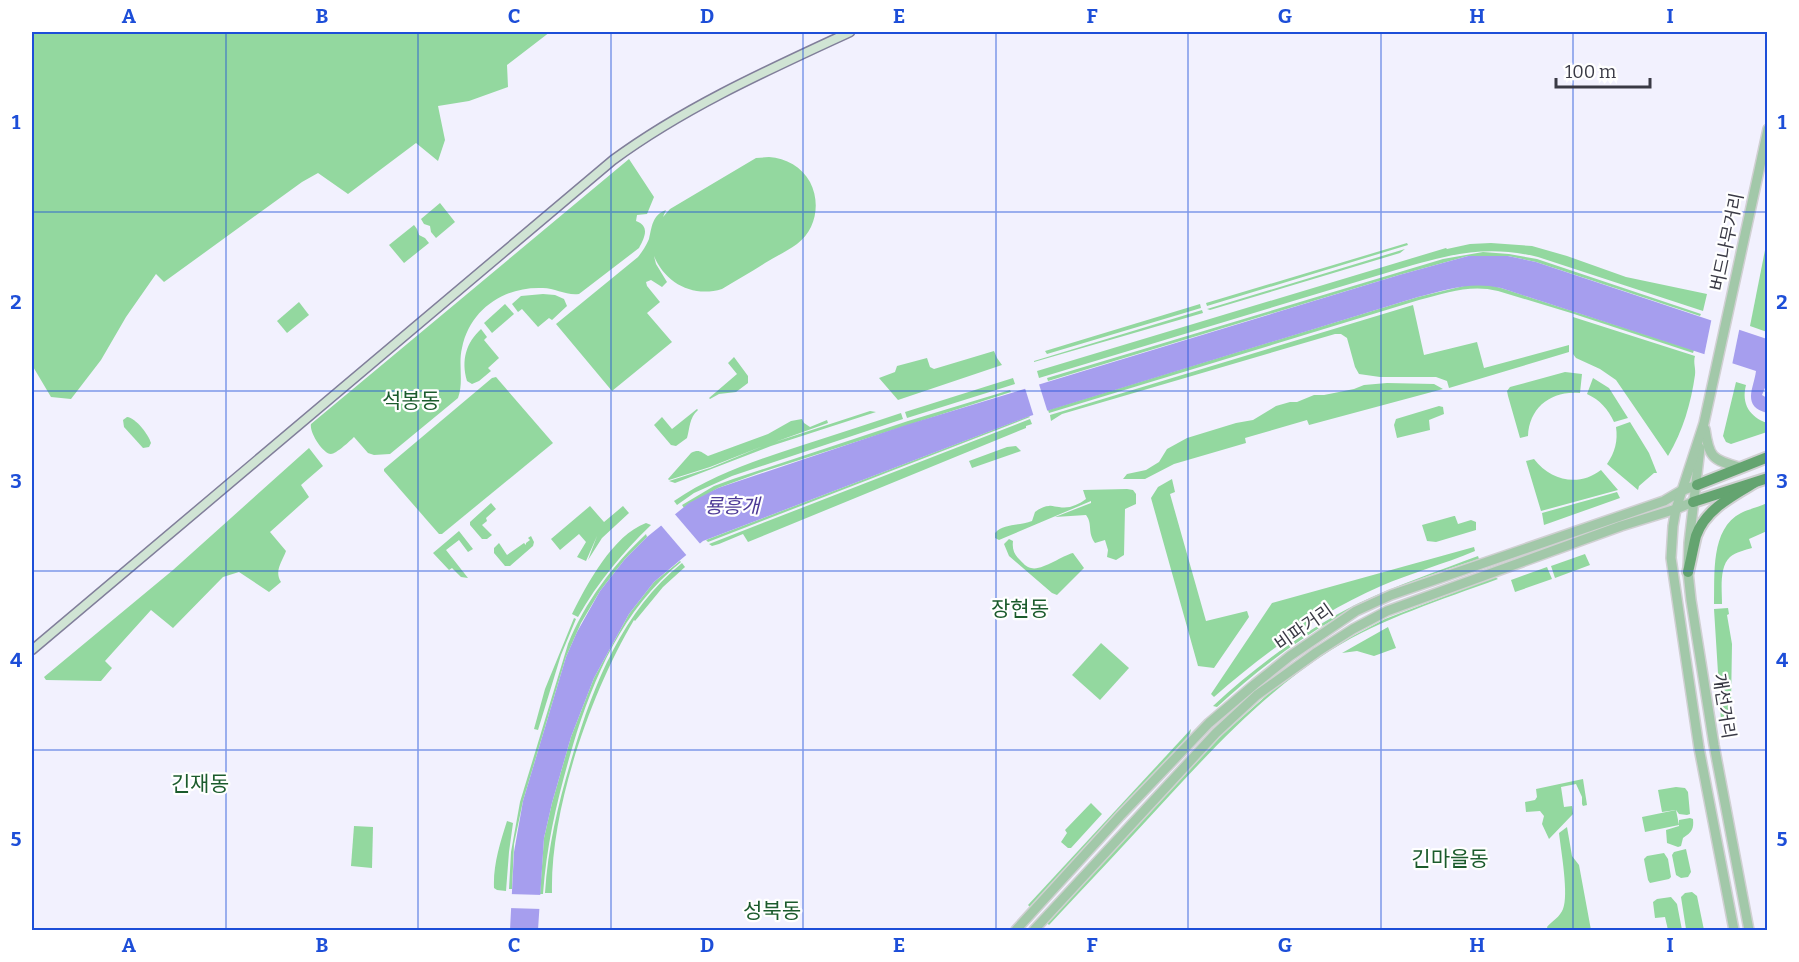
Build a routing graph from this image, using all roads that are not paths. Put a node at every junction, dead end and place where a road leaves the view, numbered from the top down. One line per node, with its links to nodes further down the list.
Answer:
1 (850, 32): 13 (main road)
2 (1767, 129): 3 (main road, 버드나무거리)
3 (1703, 428): 5 (main road); 8 (main road); 9 (main road)
4 (1767, 458): 5 (highway)
5 (1739, 467): 8 (highway)
6 (1767, 478): 7 (highway)
7 (1754, 483): 10 (highway); 12 (highway)
8 (1697, 485): 9 (main road, 비파거리); 10 (main road, 개선거리)
9 (1681, 491): 11 (main road); 14 (main road, 비파거리)
10 (1694, 502): 11 (main road, 비파거리); 12 (main road, 개선거리)
11 (1676, 509): 15 (main road, 비파거리); 16 (main road, 개선거리)
12 (1688, 572): 17 (main road, 개선거리)
13 (32, 650)
14 (1016, 930)
15 (1034, 930)
16 (1734, 930)
17 (1749, 930)

